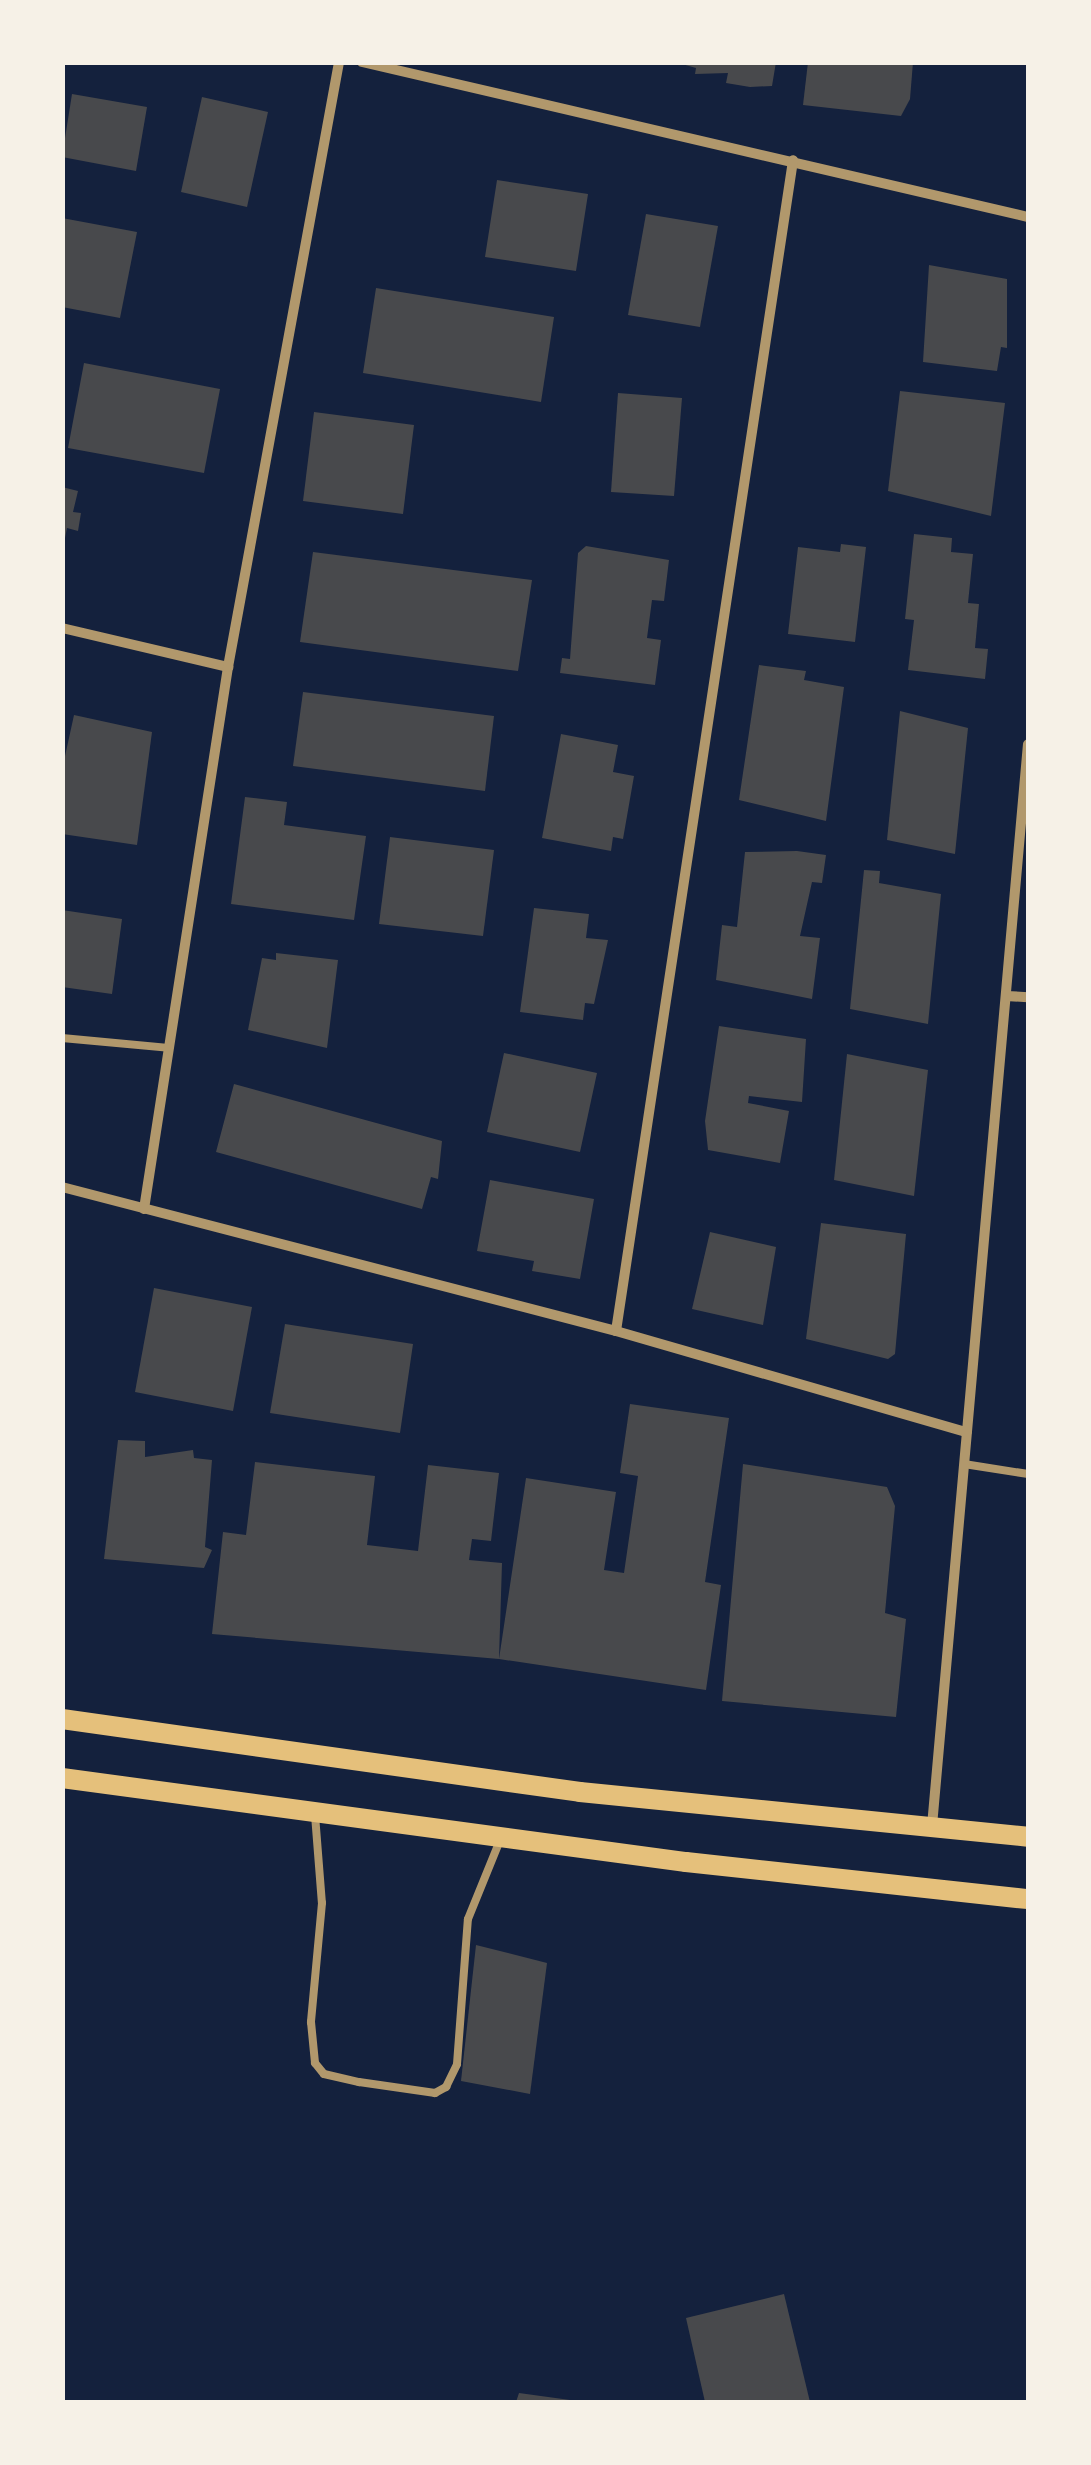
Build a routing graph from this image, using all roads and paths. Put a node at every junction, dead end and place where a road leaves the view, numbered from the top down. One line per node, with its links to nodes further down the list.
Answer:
1 (339, 62): 6 (street)
2 (362, 62): 3 (street)
3 (793, 160): 4 (street); 14 (street)
4 (1028, 217)
5 (62, 628): 6 (street)
6 (228, 667): 11 (street)
7 (1028, 744): 8 (street)
8 (1006, 996): 9 (street); 15 (street)
9 (1028, 997)
10 (62, 1038): 11 (lane)
11 (169, 1048): 13 (street)
12 (62, 1187): 13 (street)
13 (144, 1209): 14 (street)
14 (616, 1331): 15 (street)
15 (966, 1432): 16 (street)
16 (964, 1464): 17 (lane); 21 (street)
17 (1028, 1474)
18 (62, 1719): 21 (main road)
19 (62, 1778): 20 (main road)
20 (316, 1815): 23 (main road); 23 (lane)
21 (932, 1826): 22 (main road)
22 (1028, 1837)
23 (501, 1838): 24 (main road)
24 (1028, 1899)

